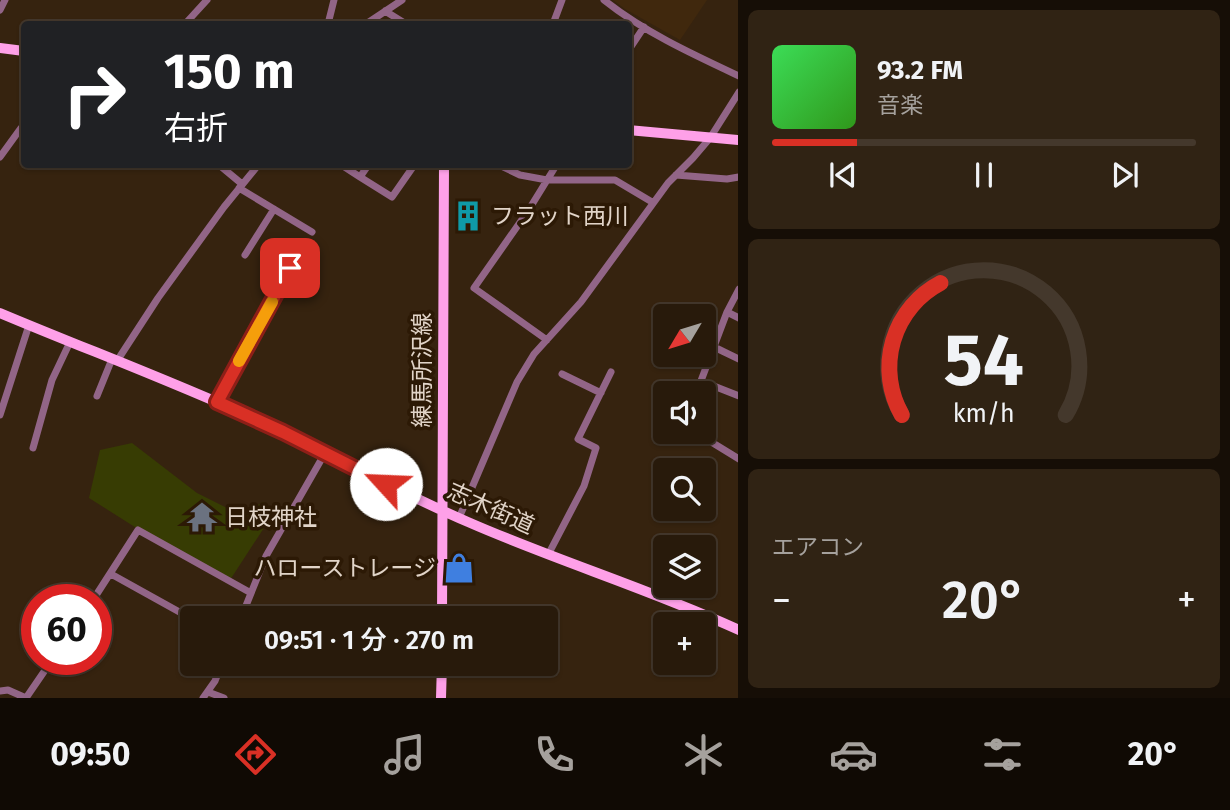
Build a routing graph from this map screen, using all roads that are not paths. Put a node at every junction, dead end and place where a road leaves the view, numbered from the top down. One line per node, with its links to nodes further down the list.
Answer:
1 (5, 0): 7 (street)
2 (207, 0): 9 (street)
3 (334, 0): 10 (street)
4 (402, 0): 8 (street)
5 (562, 0): 13 (street)
6 (604, 0): 14 (street)
7 (0, 10)
8 (385, 11): 11 (street); 12 (street)
9 (189, 21)
10 (329, 21)
11 (370, 21)
12 (401, 21)
13 (554, 21)
14 (644, 27): 15 (street); 18 (street)
15 (632, 45)
16 (0, 48): 17 (main road)
17 (21, 51)
18 (738, 76)
19 (738, 92): 22 (street)
20 (21, 128): 24 (street)
21 (632, 130): 22 (main road)
22 (710, 138): 23 (main road); 33 (street)
23 (738, 140)
24 (0, 157)
25 (222, 168): 37 (street)
26 (256, 168): 37 (street)
27 (346, 168): 34 (street)
28 (366, 168): 34 (street)
29 (412, 168): 34 (street)
30 (444, 168): 71 (main road, 練馬所沢線)
31 (505, 168): 36 (street)
32 (554, 168): 36 (street)
33 (676, 175): 35 (street); 38 (street)
34 (360, 177)
35 (738, 177)
36 (547, 180): 38 (street); 48 (street)
37 (241, 186): 39 (street); 53 (street)
38 (652, 202): 48 (street)
39 (274, 209): 40 (street); 41 (street)
40 (312, 232)
41 (245, 255)
42 (290, 268): 64 (street)
43 (738, 289): 44 (street)
44 (727, 312): 46 (street); 50 (street)
45 (0, 313): 47 (main road, 志木街道)
46 (738, 318)
47 (29, 325): 49 (main road, 志木街道); 55 (street)
48 (547, 340): 72 (street)
49 (70, 342): 53 (main road, 志木街道); 68 (street)
50 (716, 342)
51 (716, 348): 52 (street)
52 (738, 359)
53 (115, 360): 62 (street); 64 (main road, 志木街道)
54 (706, 368): 59 (street)
55 (14, 369): 56 (street); 66 (street)
56 (23, 372)
57 (611, 372): 61 (street)
58 (562, 374): 61 (street)
59 (701, 381)
60 (716, 387): 63 (street)
61 (601, 393): 73 (street)
62 (97, 396)
63 (738, 396)
64 (217, 402): 69 (main road, 志木街道)
65 (10, 409): 66 (street)
66 (1, 411)
67 (713, 444): 70 (street)
68 (33, 448)
69 (324, 453): 71 (main road, 志木街道); 76 (street)
70 (738, 460)
71 (443, 511): 72 (main road, 志木街道); 78 (main road, 練馬所沢線)
72 (459, 518): 73 (main road, 志木街道)
73 (548, 555): 80 (main road, 志木街道)
74 (111, 574): 75 (street); 76 (street); 79 (street)
75 (104, 584)
76 (251, 593): 77 (street)
77 (246, 606)
78 (442, 606)
79 (180, 612)
80 (738, 630)
81 (42, 675): 86 (street)
82 (215, 676): 85 (street)
83 (442, 676): 88 (main road)
84 (0, 691): 86 (street)
85 (205, 695): 87 (street)
86 (26, 698)
87 (224, 698)
88 (441, 698)

